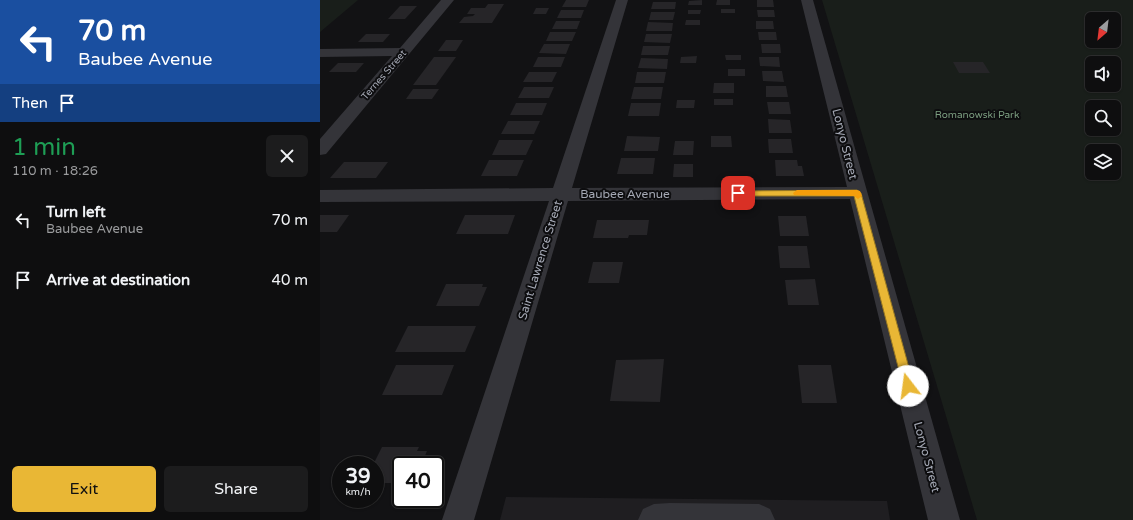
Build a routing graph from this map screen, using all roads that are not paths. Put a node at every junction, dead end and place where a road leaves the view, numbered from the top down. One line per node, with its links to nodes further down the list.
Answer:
1 (448, 0): 4 (street, Ternes Street)
2 (622, 0): 8 (street, Saint Lawrence Street)
3 (807, 0): 7 (street, Lonyo Street)
4 (403, 52): 5 (street); 6 (street, Ternes Street)
5 (320, 53)
6 (320, 150)
7 (857, 193): 8 (street, Baubee Avenue); 13 (street, Lonyo Street)
8 (561, 194): 9 (street, Baubee Avenue); 10 (street, Saint Lawrence Street)
9 (320, 196)
10 (458, 520)
11 (654, 520): 12 (street)
12 (759, 520)
13 (944, 520)

